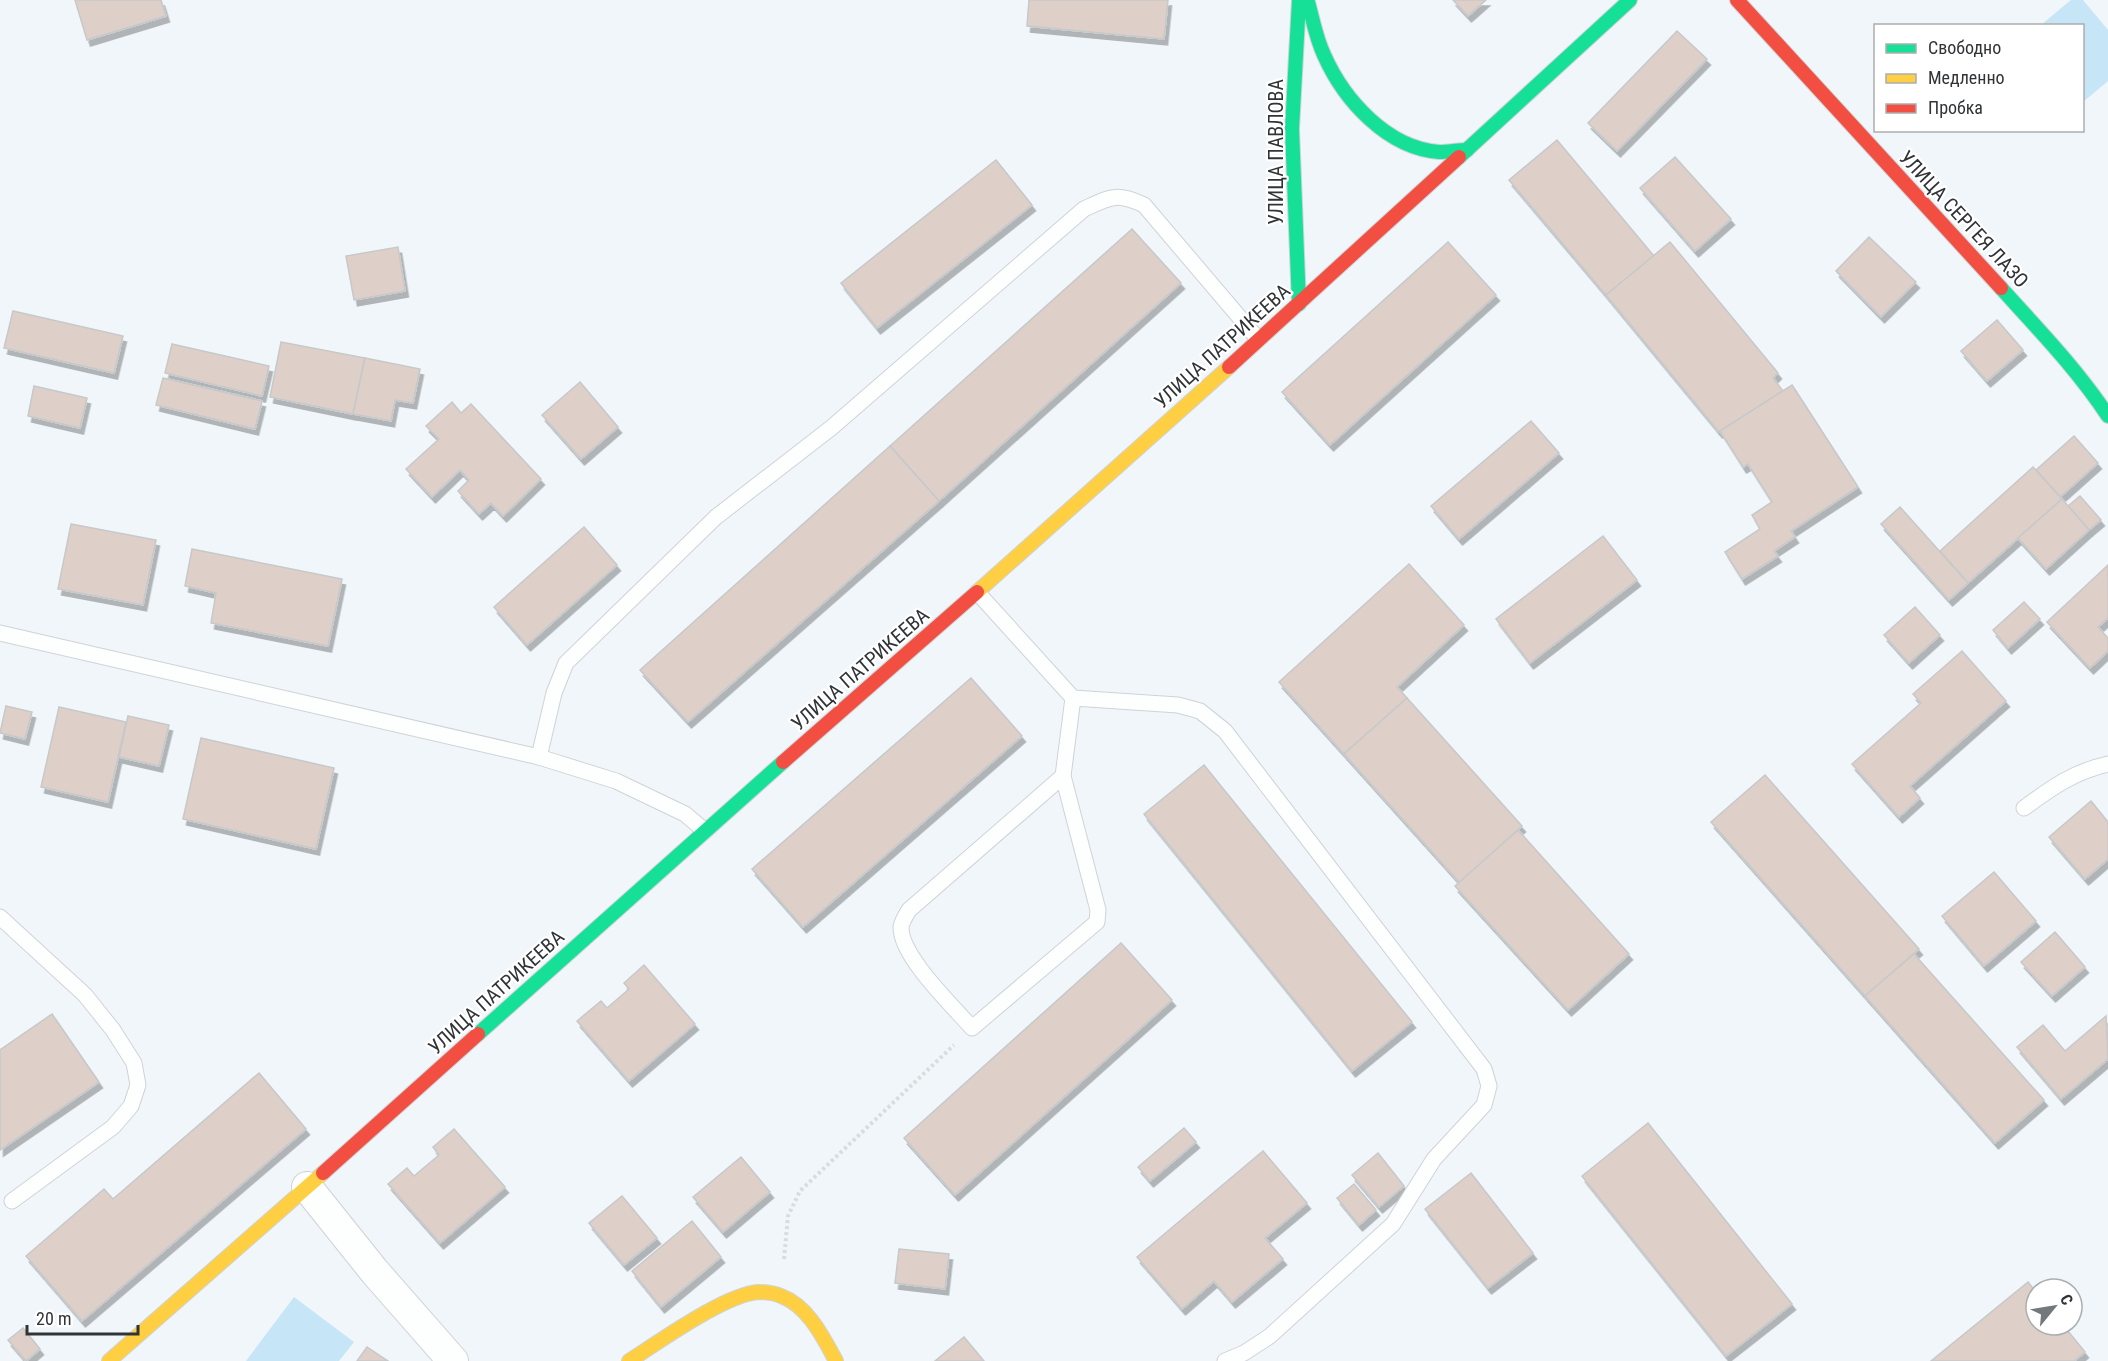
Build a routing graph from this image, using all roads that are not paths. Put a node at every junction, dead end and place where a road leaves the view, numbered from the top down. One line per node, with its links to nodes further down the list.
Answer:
1 (1299, 0): 6 (street, УЛИЦА ПАВЛОВА)
2 (1308, 0): 5 (street)
3 (1630, 0): 5 (street, УЛИЦА ПАТРИКЕЕВА)
4 (1737, 0): 8 (street, УЛИЦА СЕРГЕЯ ЛАЗО)
5 (1467, 150): 6 (street, УЛИЦА ПАТРИКЕЕВА)
6 (1299, 304): 7 (street, УЛИЦА ПАТРИКЕЕВА)
7 (1258, 339): 9 (street, УЛИЦА ПАТРИКЕЕВА); 12 (lane)
8 (2108, 416)
9 (977, 592): 11 (lane); 16 (street, УЛИЦА ПАТРИКЕЕВА)
10 (0, 633): 12 (lane)
11 (1072, 698): 14 (lane); 24 (lane)
12 (539, 758): 16 (lane)
13 (2108, 764): 15 (lane)
14 (1063, 776): 14 (lane)
15 (2024, 808)
16 (705, 831): 18 (street, УЛИЦА ПАТРИКЕЕВА)
17 (0, 917): 19 (lane)
18 (308, 1187): 20 (street, УЛИЦА ПАТРИКЕЕВА); 21 (street)
19 (12, 1201)
20 (109, 1361)
21 (453, 1361)
22 (629, 1361): 23 (street)
23 (836, 1361)
24 (1225, 1361)

